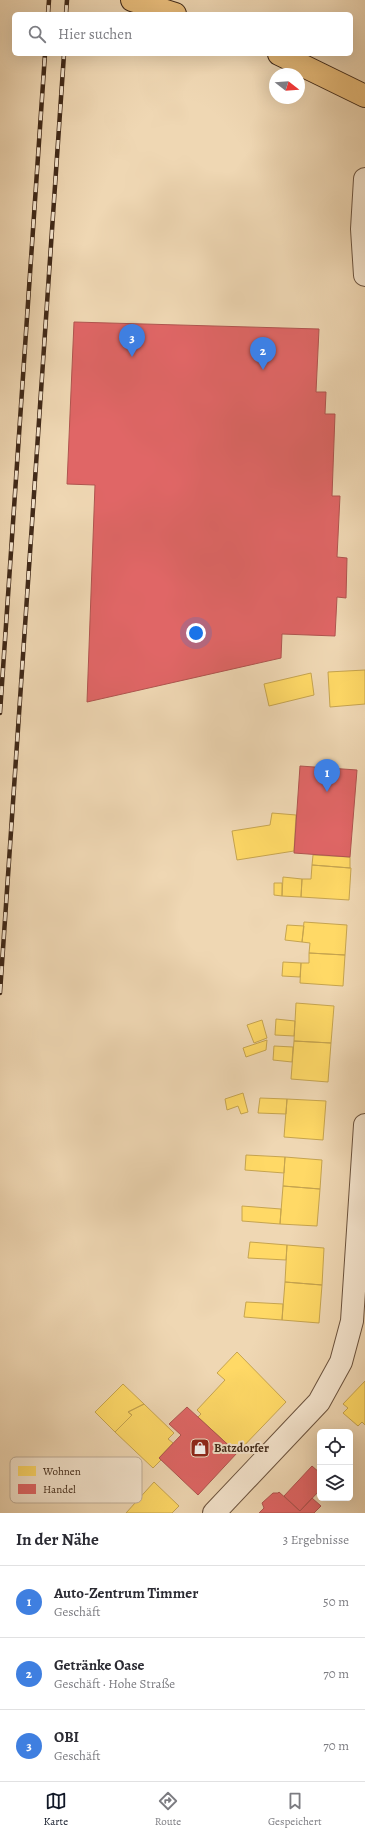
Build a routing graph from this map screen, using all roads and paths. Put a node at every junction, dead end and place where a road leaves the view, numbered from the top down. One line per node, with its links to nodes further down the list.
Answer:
1 (132, 0): 2 (main road)
2 (169, 12)
3 (283, 56): 4 (main road)
4 (365, 96)
5 (365, 179): 6 (street)
6 (365, 275)
7 (365, 1125): 8 (street)
8 (214, 1513)

